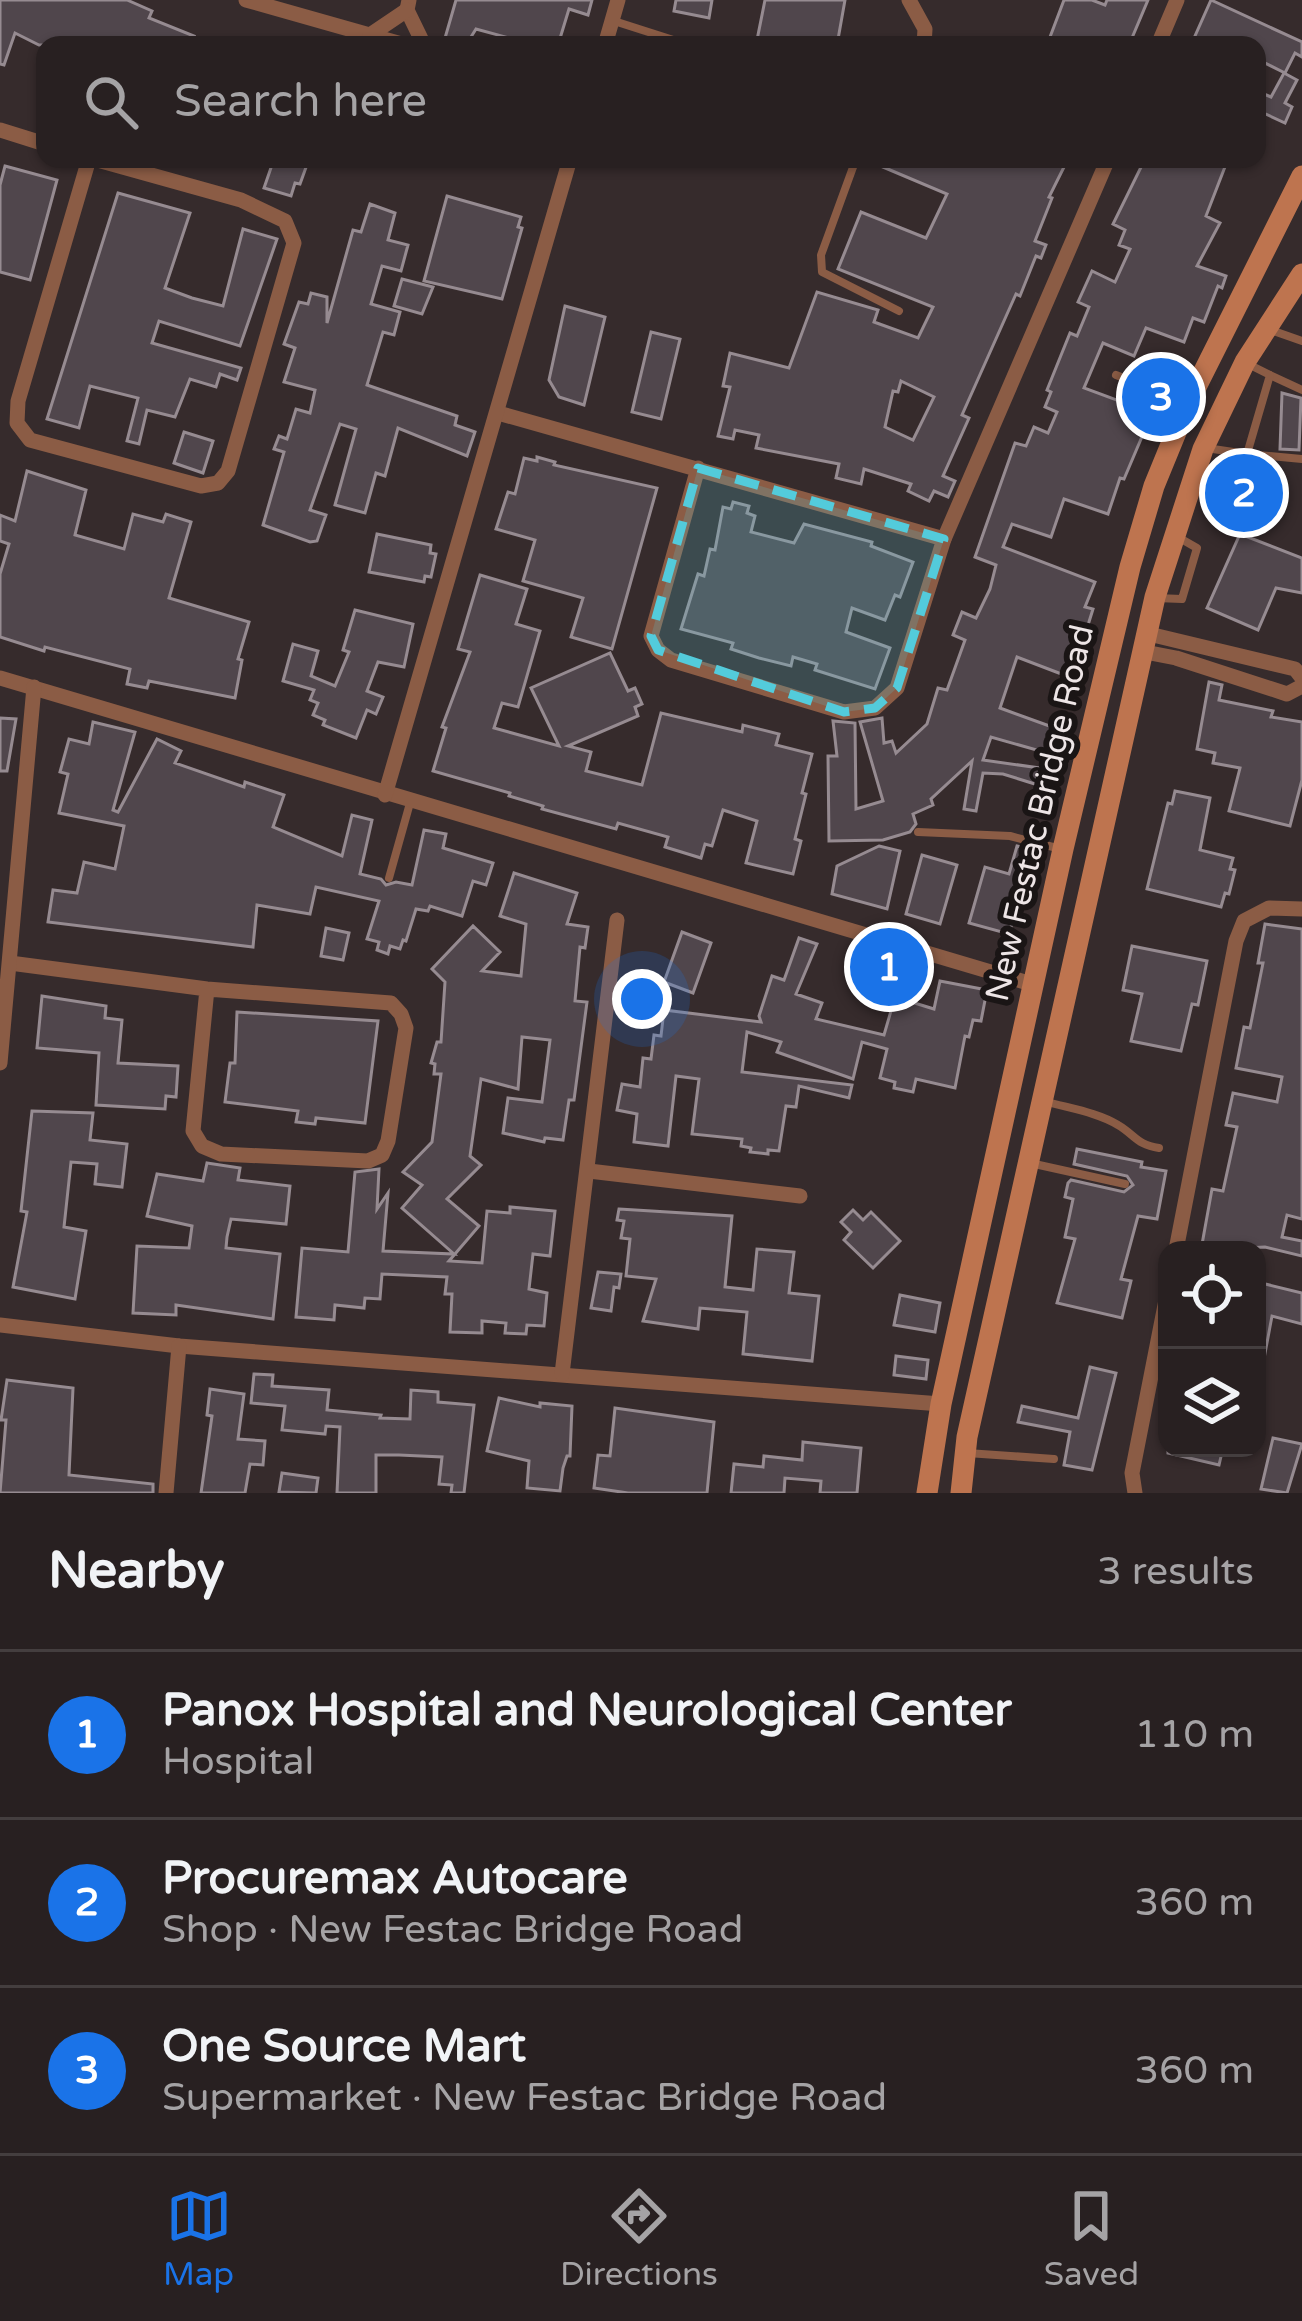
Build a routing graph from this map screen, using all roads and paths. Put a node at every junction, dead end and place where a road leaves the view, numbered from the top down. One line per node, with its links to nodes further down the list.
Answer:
1 (246, 0): 7 (street)
2 (618, 0): 6 (street)
3 (909, 0): 12 (street)
4 (1177, 0): 13 (street)
5 (408, 5): 7 (street); 9 (street)
6 (613, 21): 10 (street); 11 (lane)
7 (370, 35): 8 (street)
8 (374, 36)
9 (420, 36)
10 (607, 36)
11 (660, 36)
12 (925, 36)
13 (1162, 36)
14 (0, 130): 15 (street)
15 (36, 141)
16 (89, 168): 17 (street)
17 (125, 168)
18 (567, 168): 31 (street)
19 (853, 168): 23 (lane)
20 (1104, 168): 36 (street)
21 (1300, 184): 30 (main road, New Festac Bridge Road)
22 (1302, 274): 24 (main road, New Festac Bridge Road)
23 (899, 311)
24 (1266, 328): 25 (lane); 26 (main road, New Festac Bridge Road)
25 (1302, 341)
26 (1245, 362): 28 (lane); 32 (main road, New Festac Bridge Road)
27 (1117, 374): 30 (lane)
28 (1270, 375): 29 (lane); 33 (lane)
29 (1302, 390)
30 (1193, 394): 44 (main road, New Festac Bridge Road)
31 (498, 413): 35 (street); 41 (street)
32 (1204, 448): 33 (lane); 37 (main road, New Festac Bridge Road)
33 (1247, 454): 34 (lane)
34 (1302, 459)
35 (698, 468): 36 (street); 36 (street)
36 (944, 539)
37 (1147, 643): 39 (street); 39 (street); 52 (main road, New Festac Bridge Road)
38 (0, 679): 40 (street)
39 (1302, 682)
40 (34, 687): 41 (street); 48 (street)
41 (385, 795): 42 (street)
42 (410, 803): 45 (lane); 49 (street)
43 (918, 832): 44 (lane)
44 (1063, 849): 49 (main road, New Festac Bridge Road)
45 (389, 878)
46 (1302, 909): 58 (street)
47 (617, 920): 55 (street)
48 (10, 963): 50 (street); 51 (street)
49 (1035, 985): 63 (main road, New Festac Bridge Road)
50 (207, 989): 50 (street)
51 (0, 1063)
52 (1042, 1101): 53 (lane); 54 (main road, New Festac Bridge Road)
53 (1159, 1148)
54 (1028, 1163): 56 (lane); 64 (main road, New Festac Bridge Road)
55 (589, 1171): 57 (street); 62 (street)
56 (1125, 1184)
57 (800, 1196)
58 (1178, 1241)
59 (0, 1325): 61 (street)
60 (1158, 1340): 69 (street)
61 (179, 1346): 62 (street); 66 (street)
62 (562, 1374): 63 (street)
63 (941, 1404): 67 (main road, New Festac Bridge Road)
64 (965, 1453): 65 (lane); 68 (main road, New Festac Bridge Road)
65 (1054, 1459)
66 (166, 1493)
67 (927, 1493)
68 (961, 1493)
69 (1136, 1493)

